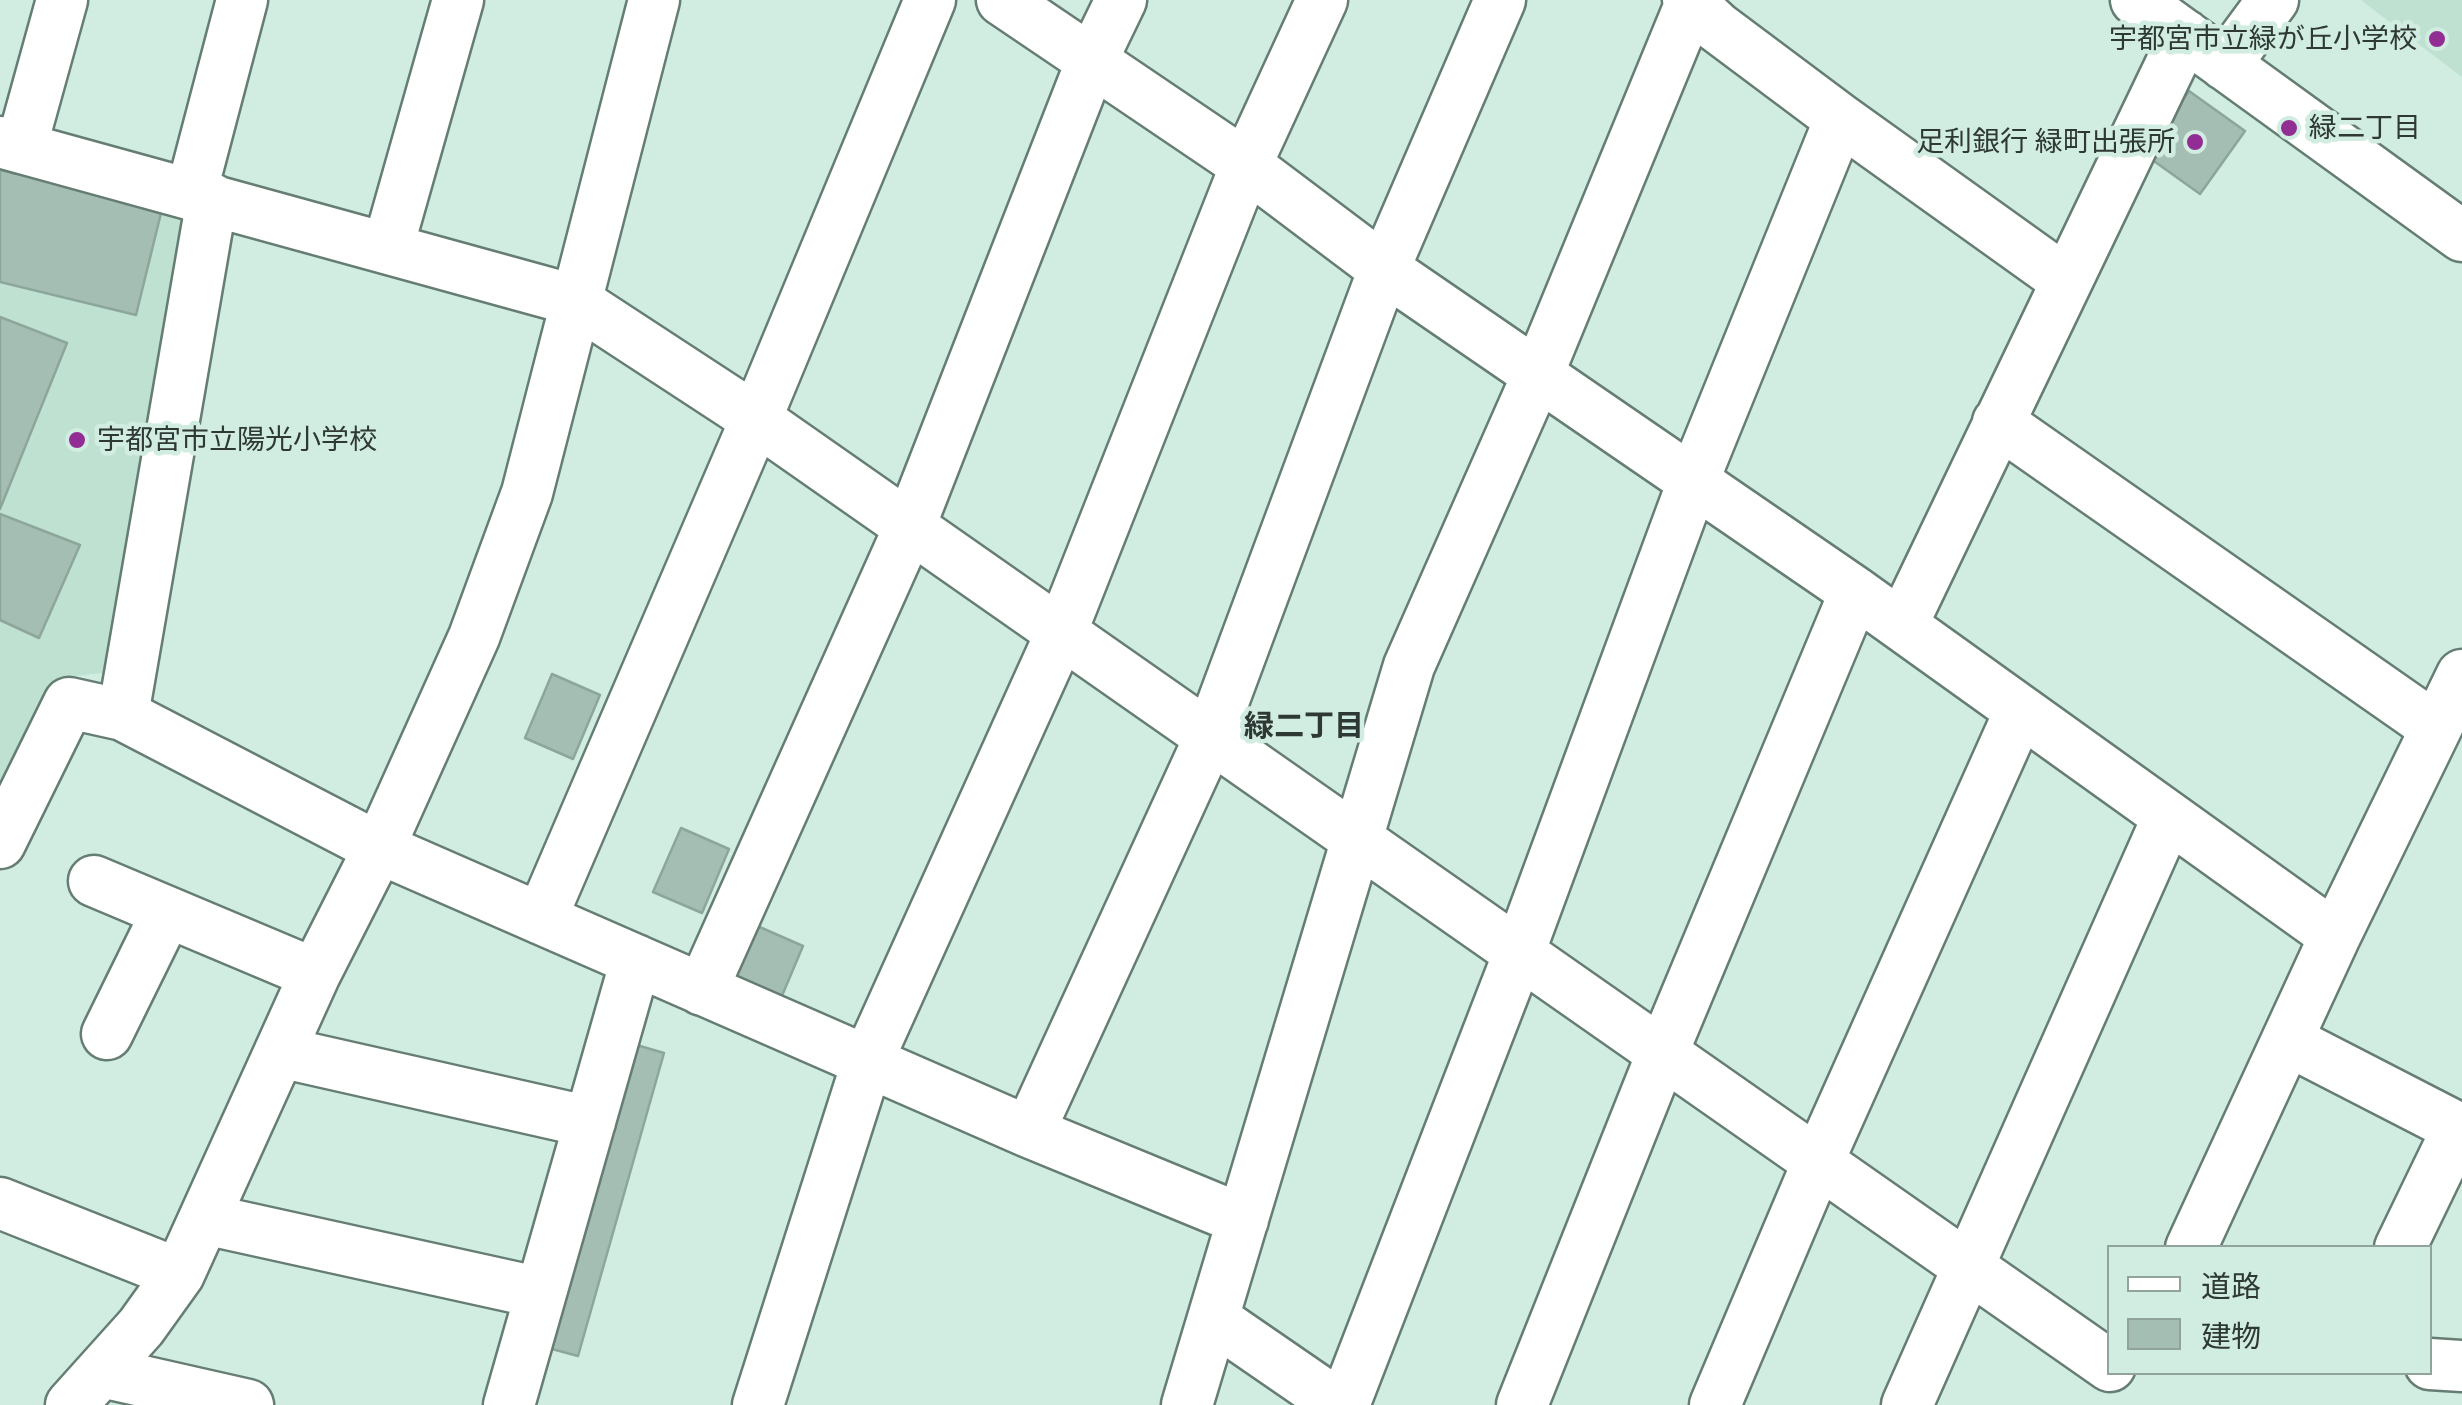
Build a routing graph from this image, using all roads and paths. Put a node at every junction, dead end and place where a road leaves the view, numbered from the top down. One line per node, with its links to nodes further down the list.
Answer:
1 (62, 0): 17 (street)
2 (242, 0): 19 (street)
3 (458, 0): 21 (street)
4 (654, 0): 24 (street)
5 (930, 0): 26 (street)
6 (1002, 0): 14 (street)
7 (1120, 0): 14 (street)
8 (1322, 0): 18 (street)
9 (1500, 0): 22 (street)
10 (1690, 0): 16 (street); 25 (street)
11 (2136, 0): 13 (street)
12 (2273, 0): 15 (street)
13 (2185, 35): 15 (street); 23 (street)
14 (1092, 60): 18 (street); 29 (street)
15 (2226, 65): 20 (street)
16 (1840, 119): 23 (street); 28 (street)
17 (10, 145): 19 (street)
18 (1246, 165): 22 (street); 32 (street)
19 (202, 196): 21 (street); 35 (street)
20 (2462, 236)
21 (388, 247): 24 (street)
22 (1384, 269): 25 (street); 37 (street)
23 (2065, 280): 27 (street)
24 (574, 300): 26 (street); 41 (street)
25 (1538, 374): 28 (street); 39 (street)
26 (756, 419): 29 (street); 44 (street)
27 (1998, 422): 31 (street); 36 (street)
28 (1694, 479): 30 (street); 46 (street)
29 (910, 526): 32 (street); 49 (street)
30 (1855, 592): 31 (street); 53 (street)
31 (1902, 625): 34 (street)
32 (1061, 633): 37 (street); 54 (street)
33 (2462, 675): 36 (street)
34 (2020, 711): 38 (street); 58 (street)
35 (123, 714): 40 (street); 41 (street)
36 (2436, 728): 45 (street)
37 (1210, 737): 39 (street); 57 (street)
38 (2168, 818): 45 (street); 64 (street)
39 (1359, 842): 46 (street); 61 (street)
40 (0, 843)
41 (379, 848): 44 (street); 48 (street)
42 (94, 882): 43 (street)
43 (167, 912): 48 (street); 50 (street)
44 (540, 919): 47 (street)
45 (2335, 936): 51 (street)
46 (1519, 953): 53 (street); 76 (street)
47 (636, 960): 49 (street); 55 (street)
48 (315, 974): 52 (street)
49 (702, 990): 54 (street)
50 (107, 1034)
51 (2287, 1040): 56 (street); 62 (street)
52 (280, 1052): 55 (street); 60 (street)
53 (1662, 1054): 58 (street); 77 (street)
54 (868, 1060): 57 (street); 74 (street)
55 (590, 1122): 66 (street)
56 (2460, 1129): 63 (street)
57 (1029, 1132): 61 (street)
58 (1818, 1162): 64 (street); 78 (street)
59 (0, 1203): 65 (street)
60 (205, 1219): 65 (street); 66 (street)
61 (1243, 1220): 67 (street)
62 (2192, 1245)
63 (2402, 1245)
64 (1967, 1266): 70 (street); 79 (street)
65 (178, 1274): 71 (street)
66 (541, 1294): 73 (street)
67 (1214, 1318): 75 (street); 76 (street)
68 (2432, 1364): 69 (street)
69 (2462, 1366)
70 (2107, 1369)
71 (86, 1389): 72 (street)
72 (248, 1405)
73 (509, 1405)
74 (758, 1405)
75 (1187, 1405)
76 (1341, 1405)
77 (1522, 1405)
78 (1715, 1405)
79 (1908, 1405)

